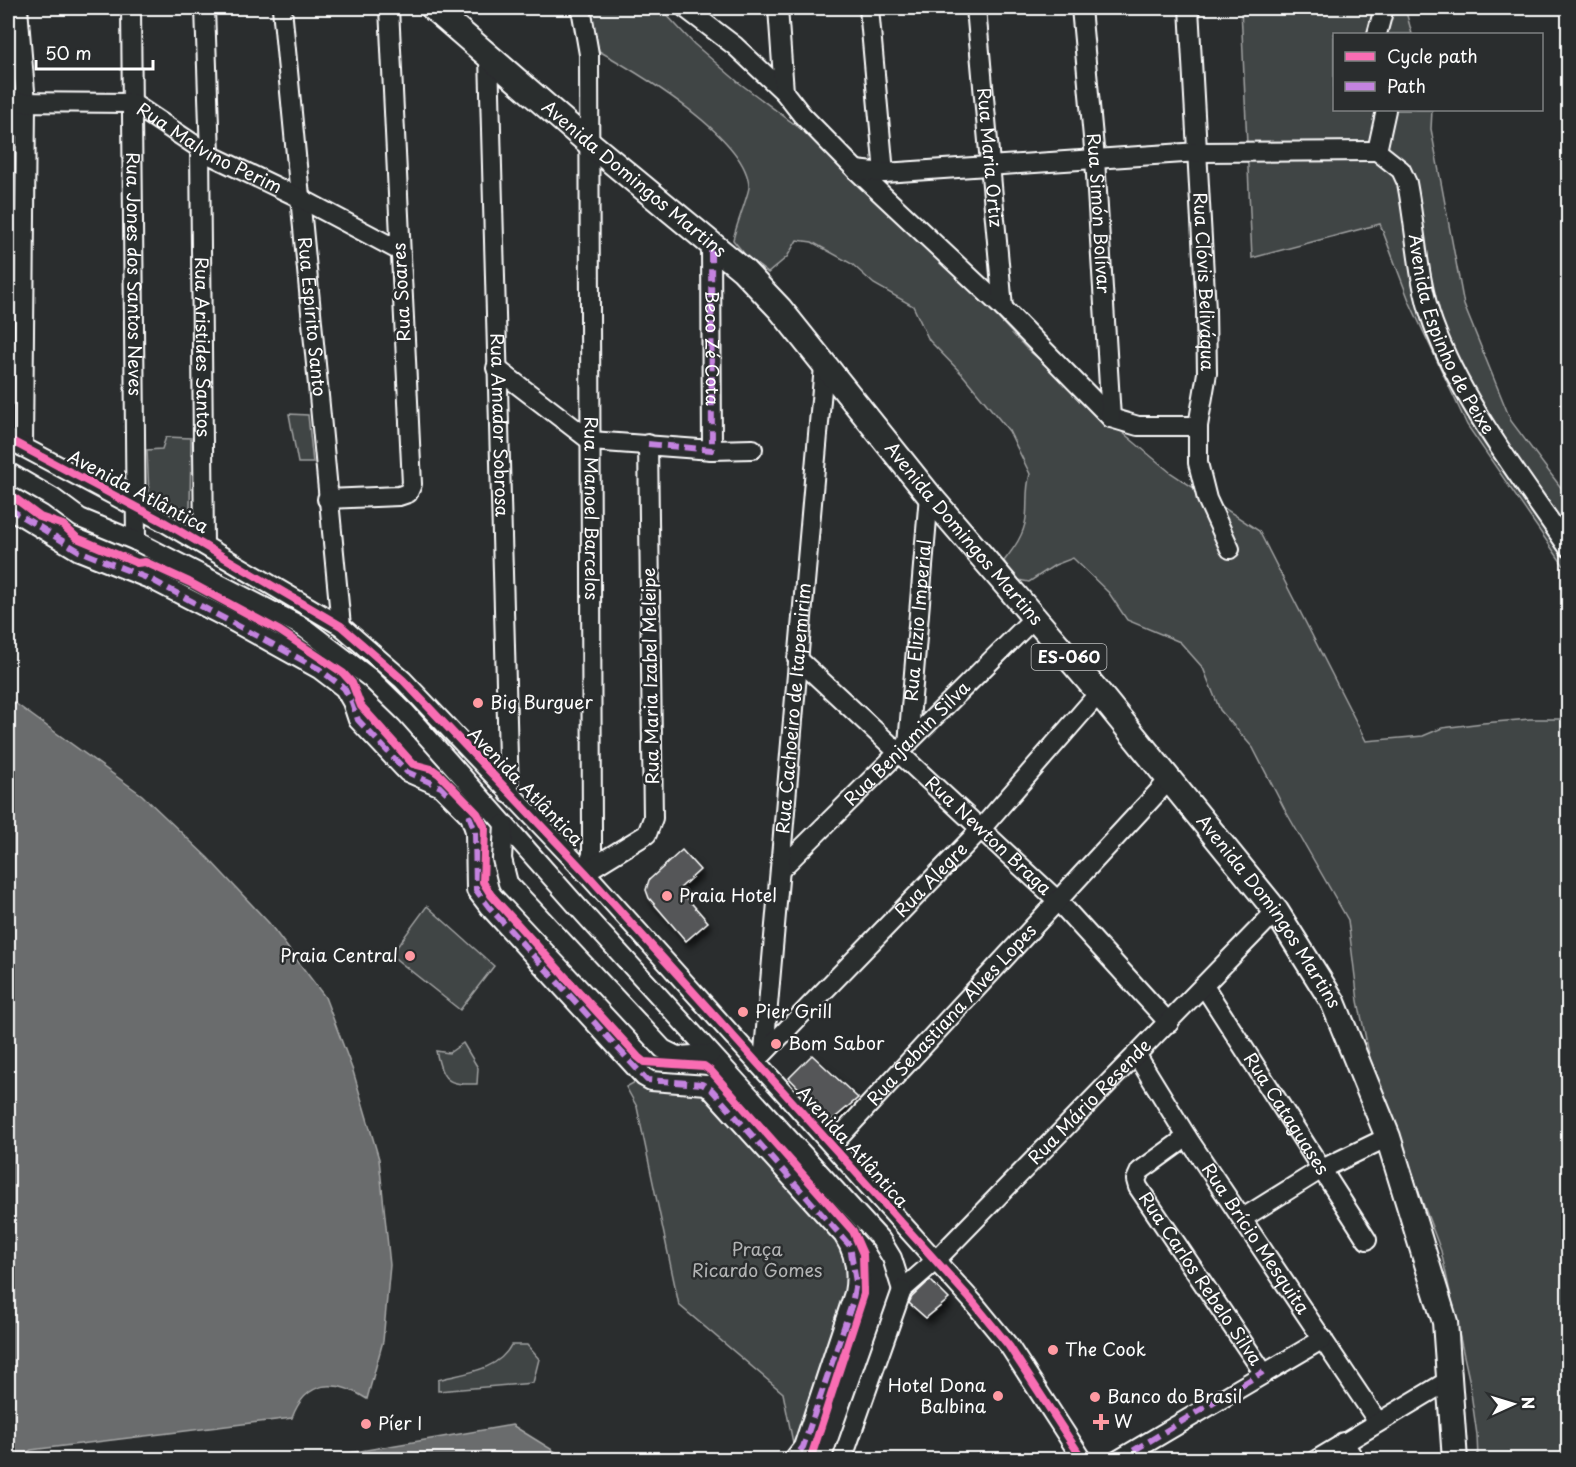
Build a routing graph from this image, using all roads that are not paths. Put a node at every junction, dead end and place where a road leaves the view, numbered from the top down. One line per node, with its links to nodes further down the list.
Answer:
1 (18, 8): 19 (street)
2 (131, 8): 20 (street, Rua Jones dos Santos Neves)
3 (205, 8): 24 (street, Rua Aristides Santos)
4 (282, 8): 30 (street, Rua Espírito Santo)
5 (389, 8): 32 (street, Rua Soares)
6 (433, 8): 16 (main road, Avenida Domingos Martins / ES-060)
7 (580, 8): 22 (street, Rua Manoel Barcelos)
8 (685, 8): 17 (street)
9 (778, 8): 17 (street)
10 (869, 8): 29 (street)
11 (976, 8): 27 (street, Rua Maria Ortiz)
12 (1081, 8): 26 (street, Rua Simón Bolívar)
13 (1189, 8): 25 (street, Rua Clóvis Beliváqua)
14 (1383, 10): 15 (street)
15 (1377, 33)
16 (489, 56): 22 (main road, Avenida Domingos Martins / ES-060); 35 (street, Rua Amador Sobrosa)
17 (784, 92): 28 (street)
18 (8, 102): 19 (street, Rua Malvino Perim)
19 (26, 103): 20 (street, Rua Malvino Perim); 39 (street)
20 (132, 103): 24 (street, Rua Malvino Perim); 46 (street, Rua Jones dos Santos Neves)
21 (1386, 111): 23 (street)
22 (588, 142): 31 (main road, Avenida Domingos Martins / ES-060); 38 (street, Rua Manoel Barcelos)
23 (1377, 151): 25 (street); 50 (street, Avenida Espinho de Peixe)
24 (205, 152): 30 (street, Rua Malvino Perim); 49 (street, Rua Aristides Santos)
25 (1199, 152): 26 (street); 37 (street, Rua Clóvis Beliváqua)
26 (1095, 159): 27 (street); 36 (street, Rua Simón Bolívar)
27 (990, 166): 29 (street); 33 (street, Rua Maria Ortiz)
28 (856, 170): 29 (street); 33 (street)
29 (884, 173)
30 (298, 197): 32 (street, Rua Malvino Perim); 45 (street, Rua Espírito Santo)
31 (711, 244): 34 (main road, Avenida Domingos Martins / ES-060); 42 (street, Beco Zé Cota)
32 (400, 251): 45 (street, Rua Soares)
33 (1003, 308): 36 (street)
34 (824, 366): 44 (main road, Avenida Domingos Martins / ES-060); 54 (street, Rua Cachoeiro de Itapemirim)
35 (496, 368): 38 (street); 58 (street, Rua Amador Sobrosa)
36 (1111, 418): 37 (street)
37 (1198, 426): 51 (street, Rua Clóvis Beliváqua)
38 (591, 441): 40 (street); 62 (street, Rua Manoel Barcelos)
39 (15, 443): 46 (street, Avenida Atlântica)
40 (648, 444): 42 (street); 62 (street, Rua Maria Izabel Meleipe)
41 (753, 449): 42 (street)
42 (712, 450)
43 (8, 472): 48 (street, Avenida Atlântica)
44 (929, 495): 52 (main road, Avenida Domingos Martins / ES-060); 56 (street, Rua Elizio Imperial)
45 (327, 499): 53 (street, Rua Espírito Santo)
46 (137, 507): 48 (street, Rua Jones dos Santos Neves); 49 (street, Avenida Atlântica)
47 (8, 508): 83 (street)
48 (136, 541): 59 (street, Avenida Atlântica)
49 (204, 544): 53 (street, Avenida Atlântica)
50 (1569, 547)
51 (1230, 549)
52 (1035, 617): 55 (main road, Avenida Domingos Martins / ES-060); 56 (street, Rua Benjamin Silva)
53 (341, 626): 58 (street, Avenida Atlântica)
54 (797, 658): 56 (street, Rua Newton Braga); 61 (street, Rua Cachoeiro de Itapemirim)
55 (1099, 693): 57 (main road, Avenida Domingos Martins / ES-060); 60 (street, Rua Alegre)
56 (903, 748): 60 (street, Rua Newton Braga); 61 (street, Rua Benjamin Silva)
57 (1169, 780): 63 (street, Rua Sebastiana Alves Lopes); 64 (main road, Avenida Domingos Martins / ES-060)
58 (509, 794): 62 (street, Avenida Atlântica)
59 (504, 824): 67 (street, Avenida Atlântica); 67 (street)
60 (980, 830): 63 (street, Rua Newton Braga); 69 (street, Rua Alegre)
61 (781, 869): 69 (street, Rua Cachoeiro de Itapemirim)
62 (585, 872): 69 (street, Avenida Atlântica)
63 (1057, 900): 66 (street, Rua Newton Braga); 72 (street, Rua Sebastiana Alves Lopes)
64 (1276, 911): 65 (street, Rua Mário Resende); 71 (main road, Avenida Domingos Martins / ES-060)
65 (1204, 986): 66 (street, Rua Mário Resende); 73 (street, Rua Cataguases)
66 (1169, 1023): 68 (street, Rua Mário Resende)
67 (711, 1054): 77 (street, Avenida Atlântica)
68 (1137, 1054): 70 (street, Rua Brício Mesquita); 76 (street, Rua Mário Resende)
69 (760, 1057): 72 (street, Avenida Atlântica)
70 (1187, 1137): 74 (street, Rua Brício Mesquita); 79 (street, Rua Carlos Rebelo Silva)
71 (1388, 1137): 73 (street); 80 (main road, Avenida Domingos Martins / ES-060)
72 (832, 1145): 76 (street, Avenida Atlântica)
73 (1320, 1170): 74 (street); 75 (street, Rua Cataguases)
74 (1243, 1218): 78 (street, Rua Brício Mesquita)
75 (1367, 1240)
76 (934, 1262): 77 (street, Rua Mário Resende); 85 (street, Avenida Atlântica)
77 (902, 1290): 84 (street)
78 (1323, 1339): 79 (street); 81 (street, Rua Brício Mesquita)
79 (1263, 1372): 86 (street)
80 (1450, 1379): 81 (street); 89 (main road, Avenida Domingos Martins / ES-060)
81 (1378, 1422): 82 (street)
82 (1343, 1442): 87 (street); 88 (street)
83 (793, 1460)
84 (842, 1460)
85 (1083, 1460)
86 (1118, 1460)
87 (1316, 1460)
88 (1355, 1460)
89 (1455, 1460)

